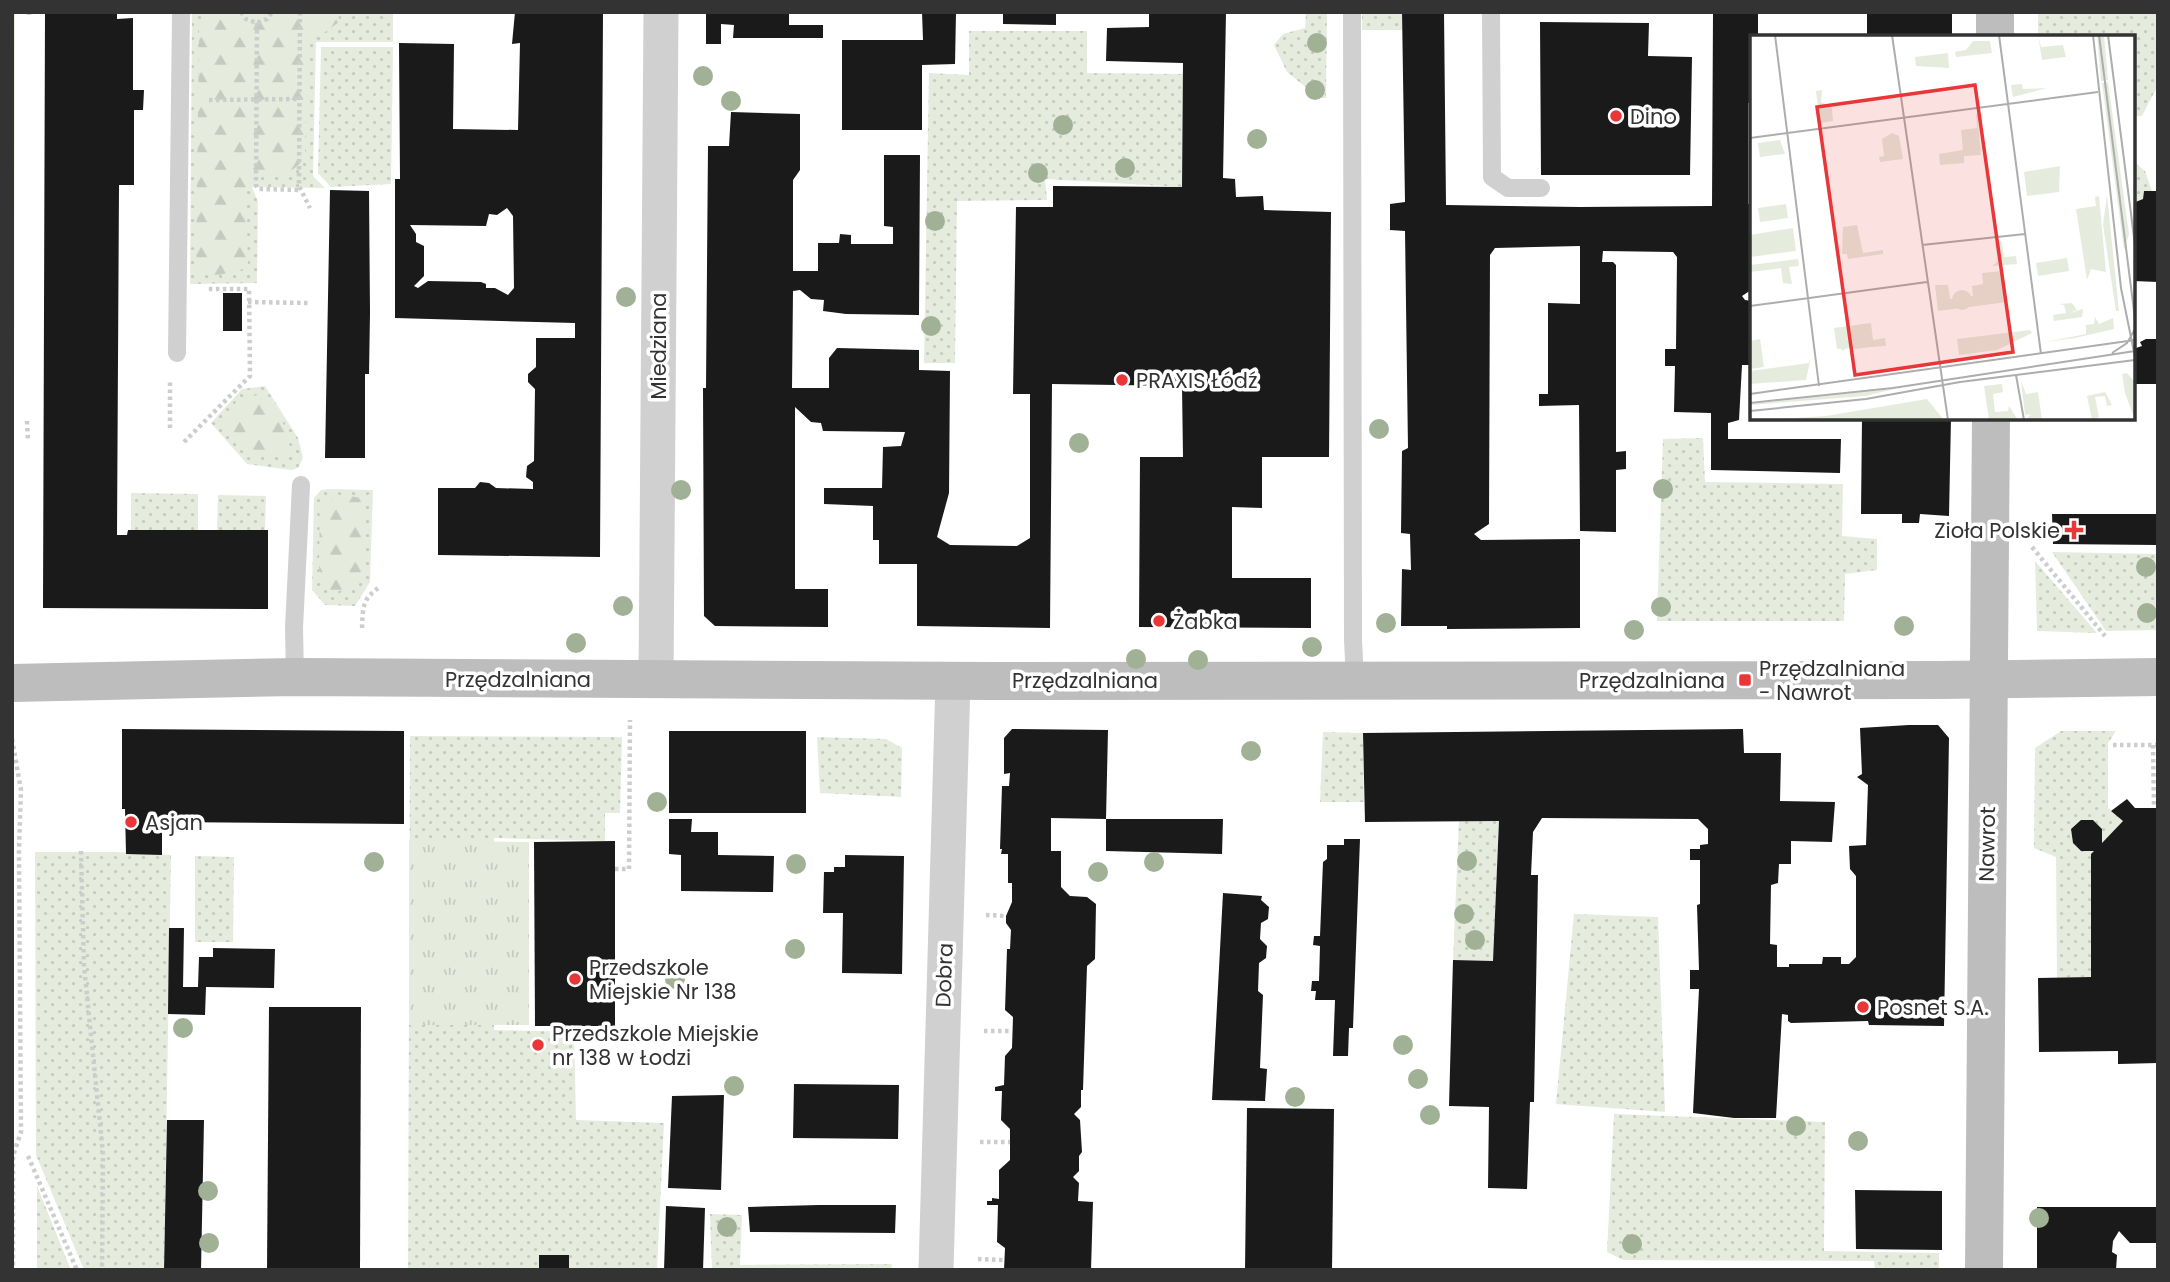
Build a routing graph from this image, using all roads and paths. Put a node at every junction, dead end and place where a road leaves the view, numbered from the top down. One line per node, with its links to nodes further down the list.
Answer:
1 (181, 12): 13 (lane)
2 (241, 12): 9 (path)
3 (272, 12): 9 (path)
4 (300, 12): 12 (path)
5 (661, 12): 35 (street, Miedziana)
6 (1352, 12): 36 (lane)
7 (1491, 12): 14 (lane)
8 (1995, 12): 10 (street)
9 (257, 23): 11 (path)
10 (1995, 35)
11 (257, 99): 12 (path); 13 (path); 15 (path)
12 (299, 99): 15 (path)
13 (180, 100): 20 (lane)
14 (1541, 188)
15 (301, 190): 16 (path)
16 (310, 208)
17 (202, 289): 18 (path)
18 (248, 302): 19 (path); 26 (path)
19 (308, 303)
20 (177, 353)
21 (170, 394): 24 (path)
22 (1991, 420): 34 (street, Nawrot)
23 (27, 421): 25 (path)
24 (170, 428)
25 (27, 441)
26 (184, 442)
27 (301, 485): 32 (lane)
28 (2029, 544): 31 (path)
29 (381, 586): 30 (path)
30 (362, 628)
31 (2105, 636)
32 (295, 677): 35 (street, Przędzalniana); 38 (street, Przędzalniana)
33 (2158, 677): 34 (street, Przędzalniana)
34 (1989, 679): 36 (street, Przędzalniana); 59 (street, Nawrot)
35 (656, 680): 37 (street, Przędzalniana)
36 (1355, 680): 37 (street, Przędzalniana)
37 (953, 681): 58 (street, Dobra)
38 (12, 682)
39 (630, 719): 45 (path)
40 (12, 739): 55 (path)
41 (2113, 745): 42 (path)
42 (2155, 745): 43 (path)
43 (2158, 804)
44 (81, 852): 57 (path)
45 (615, 869)
46 (986, 915): 47 (path)
47 (1006, 916)
48 (984, 1031): 49 (path)
49 (1012, 1031)
50 (980, 1142): 51 (path)
51 (1010, 1142)
52 (29, 1156): 56 (path)
53 (978, 1259): 54 (path)
54 (1004, 1259)
55 (13, 1270)
56 (77, 1270)
57 (102, 1270)
58 (936, 1270)
59 (1984, 1270)

